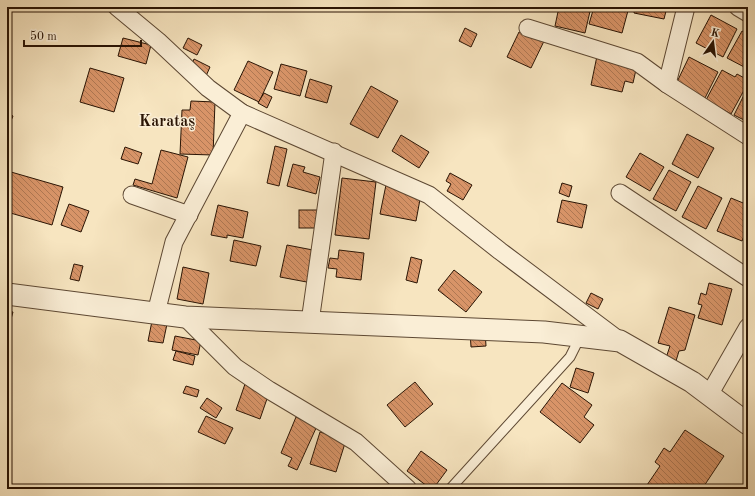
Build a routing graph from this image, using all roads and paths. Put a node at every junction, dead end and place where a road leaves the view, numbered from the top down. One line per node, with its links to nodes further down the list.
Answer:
1 (117, 7): 7 (street)
2 (686, 7): 6 (street)
3 (738, 7): 4 (street)
4 (748, 13)
5 (528, 28): 6 (street)
6 (667, 84): 8 (street)
7 (242, 113): 9 (street); 12 (street)
8 (748, 136)
9 (334, 152): 17 (street); 20 (street)
10 (620, 193): 13 (street)
11 (132, 195): 12 (street)
12 (189, 214): 15 (street)
13 (748, 278)
14 (7, 294): 15 (street)
15 (156, 313): 16 (street)
16 (184, 317): 17 (street); 23 (street)
17 (310, 322): 19 (street)
18 (748, 327): 21 (street)
19 (580, 337): 20 (street); 24 (lane)
20 (620, 341): 21 (street)
21 (709, 395): 22 (street)
22 (748, 424)
23 (408, 489)
24 (450, 489)

